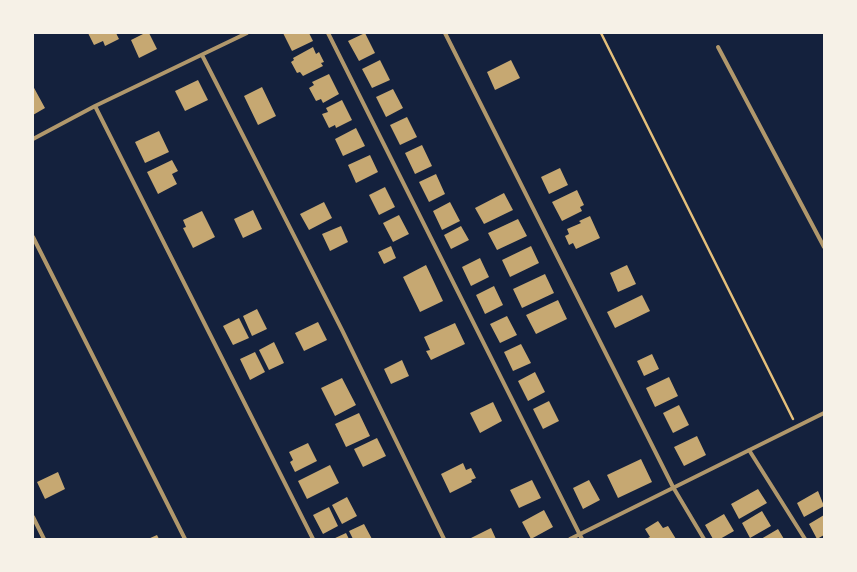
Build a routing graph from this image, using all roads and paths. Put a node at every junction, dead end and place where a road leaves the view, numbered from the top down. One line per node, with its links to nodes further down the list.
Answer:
1 (247, 33): 6 (street)
2 (328, 33): 16 (street)
3 (445, 33): 14 (street)
4 (601, 33): 12 (path)
5 (718, 47): 10 (street)
6 (202, 55): 7 (street); 20 (street)
7 (95, 106): 8 (street); 19 (street)
8 (33, 139)
9 (33, 237): 18 (street)
10 (824, 247)
11 (824, 413): 12 (street)
12 (796, 427): 13 (street)
13 (749, 450): 14 (street); 24 (street)
14 (673, 487): 16 (street); 23 (street)
15 (33, 517): 17 (street)
16 (579, 534): 21 (street); 22 (street)
17 (44, 539)
18 (185, 539)
19 (312, 539)
20 (444, 539)
21 (570, 539)
22 (582, 539)
23 (704, 539)
24 (805, 539)

